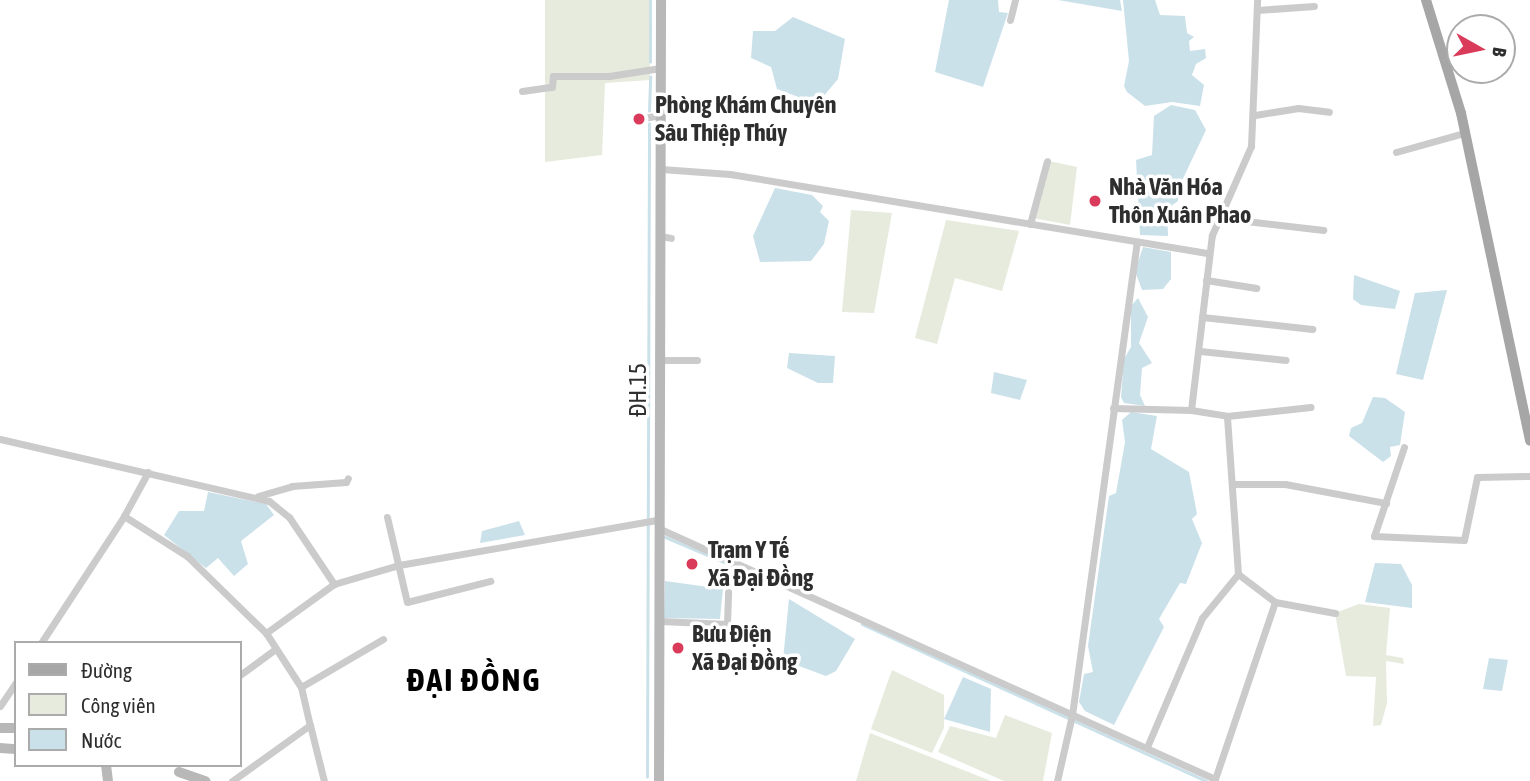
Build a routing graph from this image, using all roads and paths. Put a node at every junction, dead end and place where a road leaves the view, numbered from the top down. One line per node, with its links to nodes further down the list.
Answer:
1 (661, 0): 8 (main road, ĐH.15 / ĐH.15)
2 (1015, 0): 7 (street)
3 (1257, 0): 6 (street)
4 (1426, 0): 14 (main road)
5 (1314, 6): 6 (street)
6 (1257, 10): 12 (street)
7 (1010, 20)
8 (660, 68): 9 (street); 11 (main road, ĐH.15 / ĐH.15)
9 (522, 91)
10 (1329, 112): 12 (street)
11 (660, 115): 13 (street); 17 (main road, ĐH.15 / ĐH.15)
12 (1255, 115): 18 (street)
13 (645, 118)
14 (1465, 133): 15 (street); 38 (main road)
15 (1396, 152)
16 (1047, 161): 19 (street)
17 (661, 169): 19 (street); 21 (main road, ĐH.15 / ĐH.15)
18 (1220, 218): 20 (street); 24 (street)
19 (1030, 224): 23 (street)
20 (1323, 230)
21 (660, 236): 22 (street); 30 (main road, ĐH.15 / ĐH.15)
22 (671, 238)
23 (1137, 242): 24 (street); 34 (street)
24 (1209, 253): 25 (street)
25 (1206, 280): 26 (street); 27 (street)
26 (1256, 288)
27 (1202, 317): 28 (street); 29 (street)
28 (1312, 328)
29 (1200, 351): 32 (street); 35 (street)
30 (659, 360): 31 (street); 48 (main road, ĐH.15 / ĐH.15)
31 (697, 360)
32 (1286, 360)
33 (1311, 407): 36 (street)
34 (1113, 408): 35 (street); 65 (street)
35 (1192, 410): 36 (street)
36 (1227, 416): 43 (street)
37 (0, 439): 40 (street)
38 (1530, 441)
39 (1404, 447): 45 (street)
40 (149, 472): 44 (street); 46 (street)
41 (1530, 476): 45 (street)
42 (348, 478): 44 (street)
43 (1234, 485): 45 (street); 50 (street)
44 (258, 496): 52 (street)
45 (1386, 503)
46 (124, 516): 57 (street); 59 (street)
47 (387, 517): 49 (street)
48 (658, 524): 49 (street); 56 (main road, ĐH.15 / ĐH.15); 65 (street)
49 (399, 565): 51 (street); 52 (street)
50 (1238, 574): 54 (street); 67 (street)
51 (490, 581)
52 (334, 584): 57 (street)
53 (728, 592): 56 (street)
54 (1275, 602): 55 (street); 67 (street)
55 (1335, 612)
56 (660, 621): 72 (main road, ĐH.15 / ĐH.15)
57 (266, 633): 60 (street)
58 (383, 639): 63 (street)
59 (42, 641)
60 (274, 650): 61 (street); 63 (street)
61 (242, 674)
62 (14, 685): 64 (street)
63 (301, 687): 66 (street)
64 (0, 706)
65 (1072, 715): 67 (street); 73 (street)
66 (310, 725): 70 (street); 71 (street)
67 (1147, 747)
68 (179, 773): 69 (main road)
69 (205, 781)
70 (232, 781)
71 (324, 781)
72 (659, 781)
73 (1057, 781)

